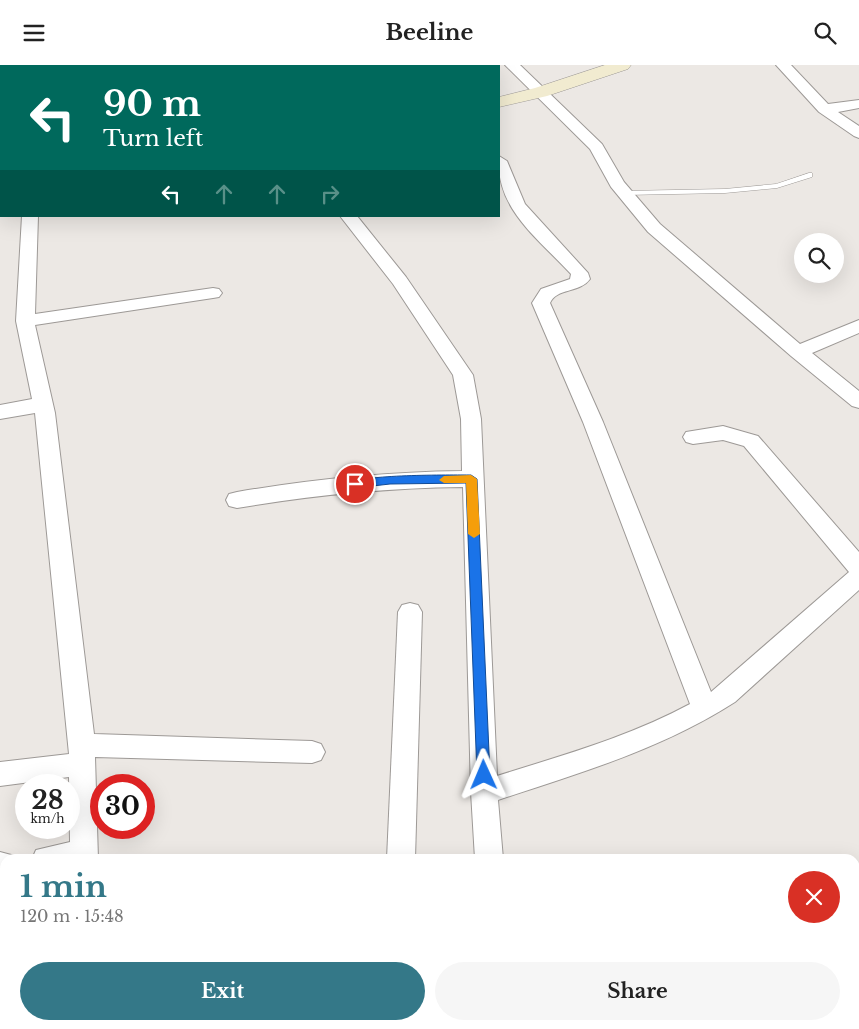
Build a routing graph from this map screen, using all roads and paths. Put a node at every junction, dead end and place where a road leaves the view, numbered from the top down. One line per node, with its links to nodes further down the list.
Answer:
1 (512, 65): 4 (street)
2 (622, 65): 4 (street)
3 (783, 65): 7 (street)
4 (541, 91): 5 (street); 11 (street)
5 (500, 102)
6 (859, 104): 7 (street)
7 (824, 109): 8 (street)
8 (859, 133)
9 (500, 164): 27 (street)
10 (809, 175): 11 (lane)
11 (624, 193): 17 (street)
12 (30, 217): 15 (street)
13 (349, 217): 22 (street)
14 (213, 293): 15 (street)
15 (26, 321): 19 (street)
16 (859, 326): 17 (street)
17 (798, 352): 18 (street)
18 (859, 401)
19 (44, 403): 20 (street); 29 (street)
20 (0, 412)
21 (693, 437): 24 (street)
22 (471, 479): 23 (street); 31 (street)
23 (237, 500)
24 (859, 568)
25 (859, 576): 27 (street)
26 (410, 612): 33 (street)
27 (705, 709): 31 (street)
28 (312, 752): 29 (street)
29 (83, 755): 30 (street); 32 (street)
30 (0, 774)
31 (484, 792): 34 (street)
32 (84, 854)
33 (401, 854)
34 (489, 854)

